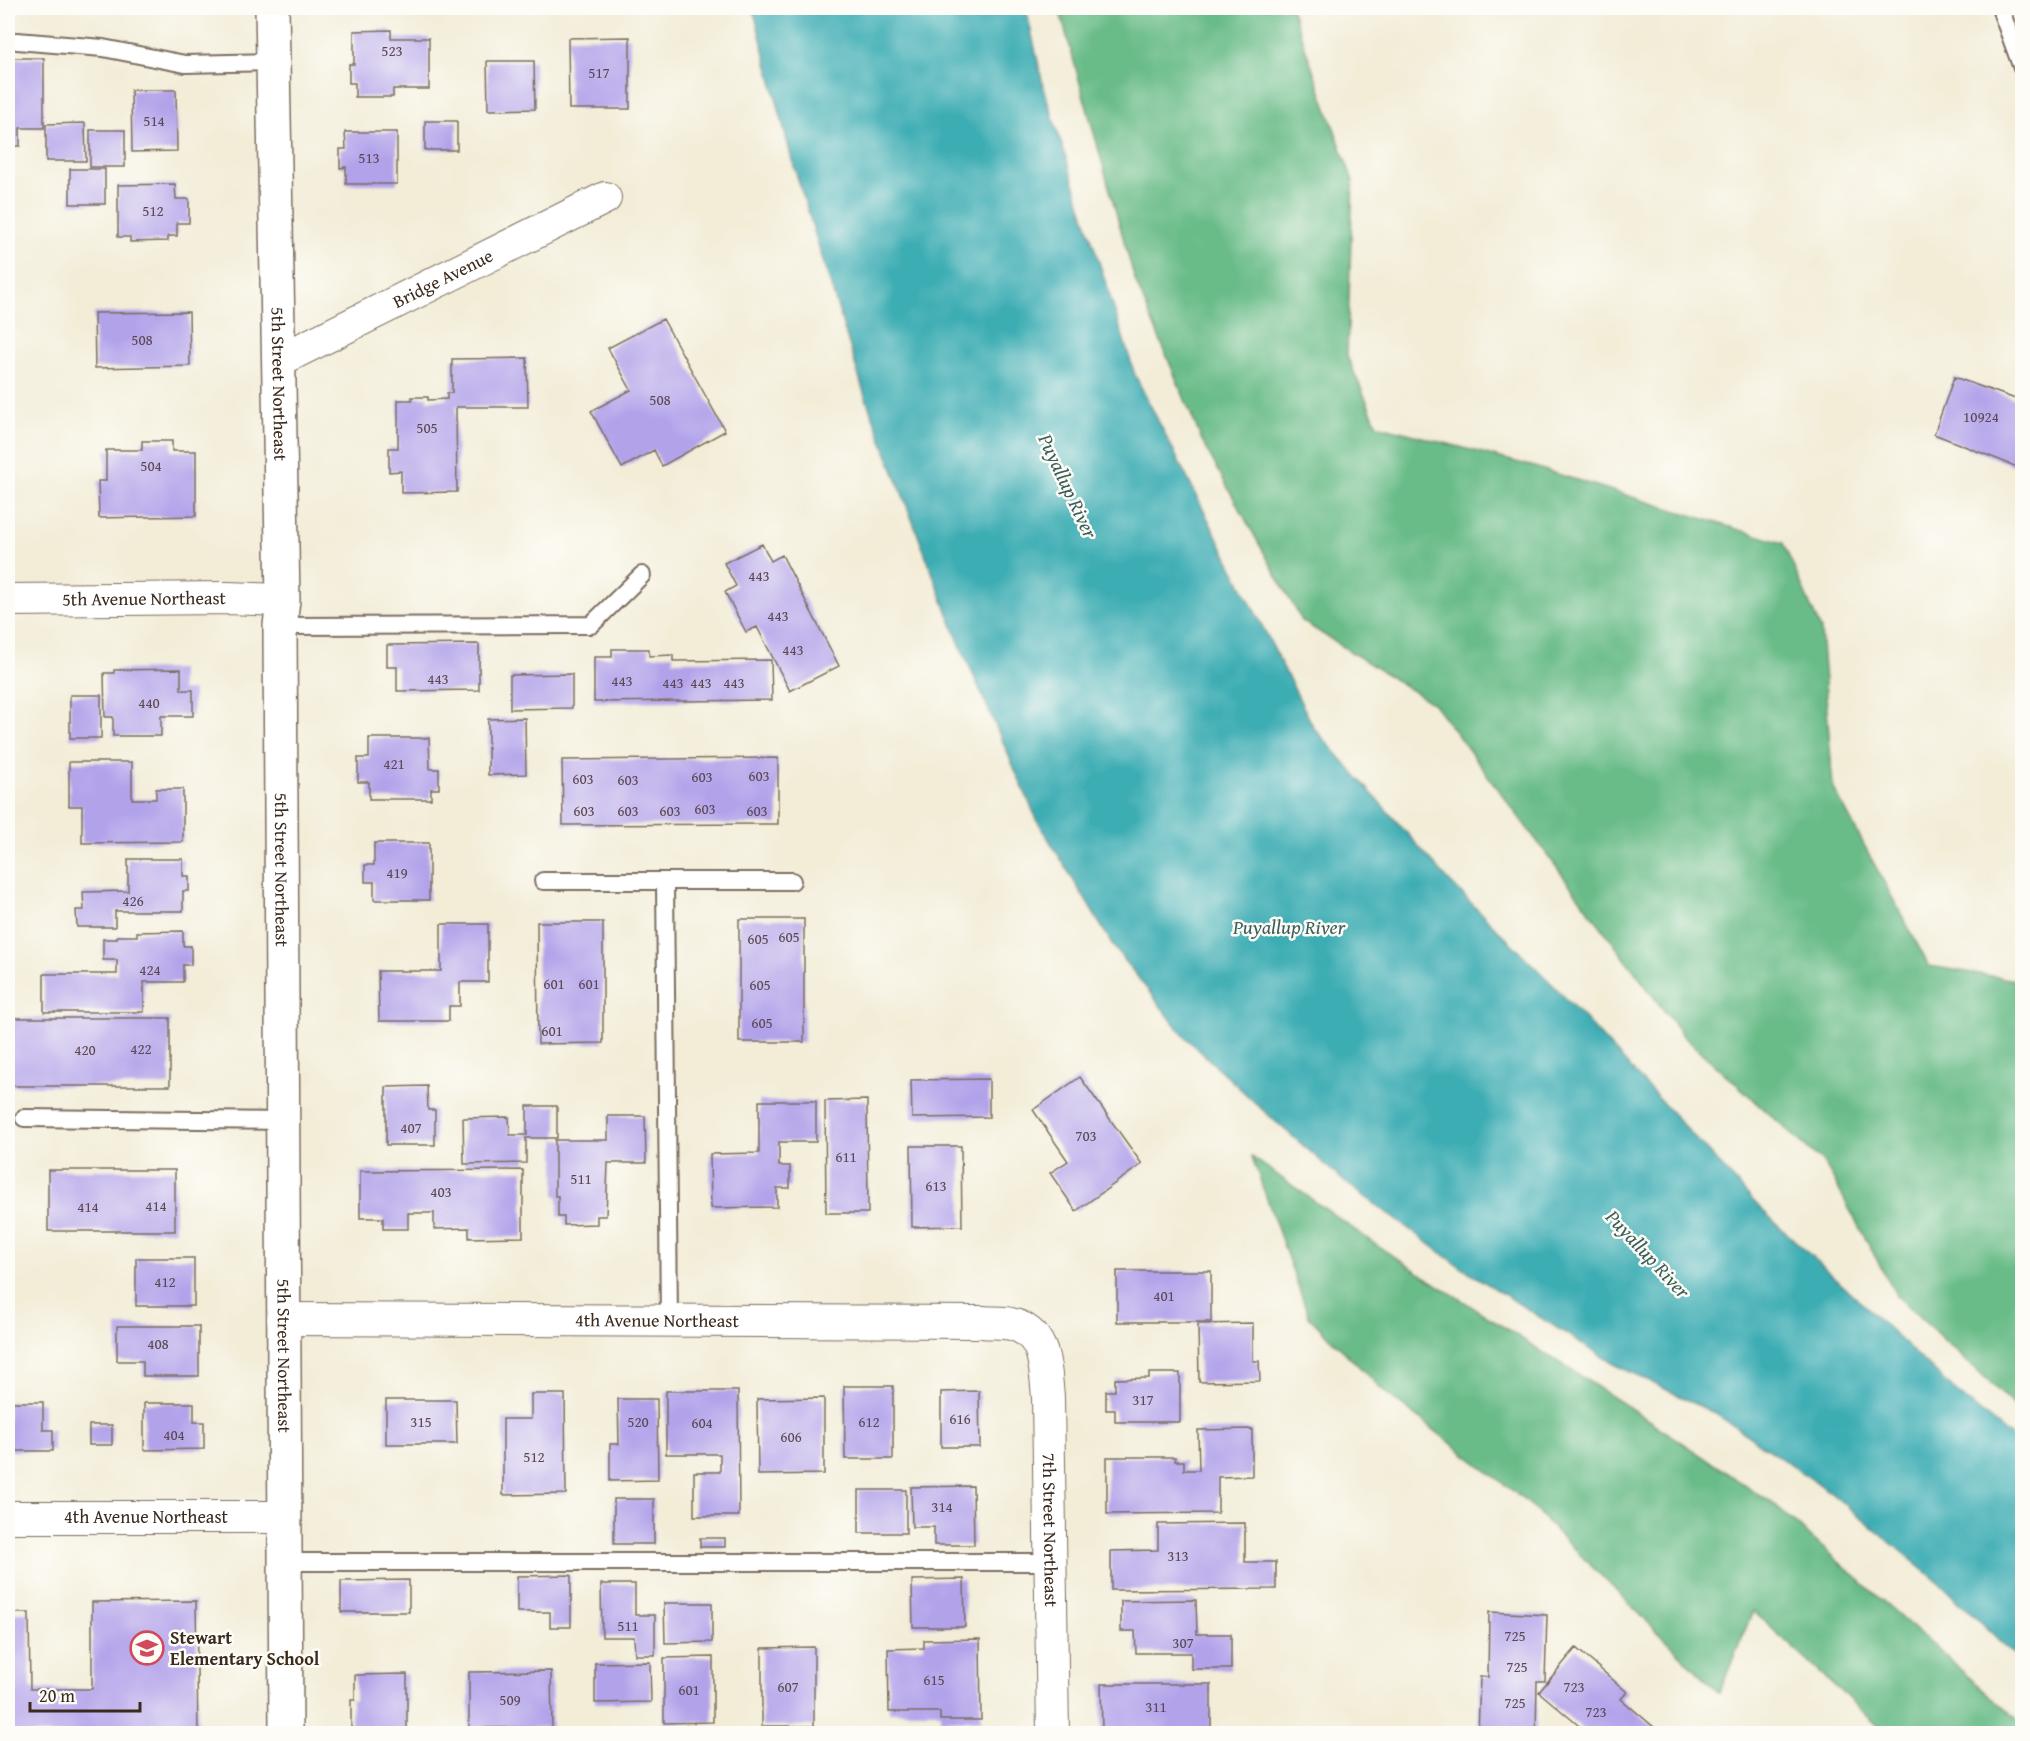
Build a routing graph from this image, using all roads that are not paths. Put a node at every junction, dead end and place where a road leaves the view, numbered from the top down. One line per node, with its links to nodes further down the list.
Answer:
1 (272, 8): 4 (street, 5th Street Northeast)
2 (2000, 8): 5 (lane)
3 (17, 41): 4 (lane)
4 (273, 62): 7 (street, 5th Street Northeast)
5 (2022, 68)
6 (605, 198): 7 (street, Bridge Avenue)
7 (280, 360): 10 (street, 5th Street Northeast)
8 (642, 575): 10 (lane)
9 (8, 600): 10 (street, 5th Avenue Northeast)
10 (281, 613): 15 (street, 5th Street Northeast)
11 (543, 881): 12 (lane)
12 (665, 881): 13 (lane); 17 (lane)
13 (792, 881)
14 (24, 1118): 15 (lane)
15 (283, 1121): 16 (street, 5th Street Northeast)
16 (283, 1319): 17 (street, 4th Avenue Northeast); 20 (street, 5th Street Northeast)
17 (669, 1321): 18 (street, 4th Avenue Northeast)
18 (1028, 1330): 22 (street, 7th Street Northeast)
19 (8, 1517): 20 (street, 4th Avenue Northeast)
20 (285, 1517): 21 (street, 5th Street Northeast)
21 (285, 1562): 22 (lane); 23 (street, 5th Street Northeast)
22 (1052, 1562): 24 (street, 7th Street Northeast)
23 (286, 1734)
24 (1053, 1734)

